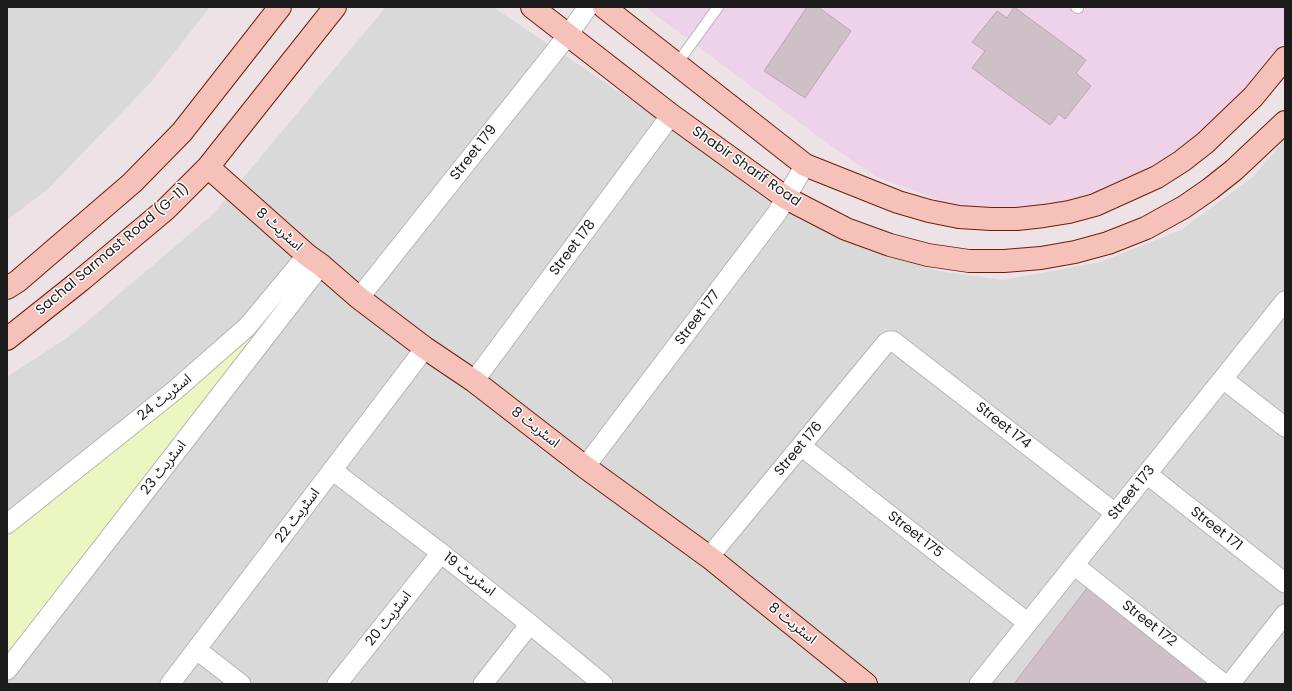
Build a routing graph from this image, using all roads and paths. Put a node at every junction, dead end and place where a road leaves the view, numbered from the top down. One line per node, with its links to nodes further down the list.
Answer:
1 (280, 7): 16 (street)
2 (335, 7): 13 (street, Sachal Sarmast Road (G-11))
3 (532, 7): 7 (street, Shabir Sharif Road)
4 (588, 7): 7 (street, Street 179)
5 (604, 7): 9 (street)
6 (718, 7): 9 (lane)
7 (568, 36): 10 (street, Shabir Sharif Road); 17 (street, Street 179)
8 (1285, 58): 12 (street)
9 (676, 65): 12 (street)
10 (672, 115): 14 (street, Shabir Sharif Road); 23 (street, Street 178)
11 (1285, 123): 14 (street, Shabir Sharif Road)
12 (805, 165): 14 (street, Street 177)
13 (208, 167): 15 (street, اسٹریٹ 8); 19 (street, Sachal Sarmast Road (G-11))
14 (786, 198): 26 (street, Street 177)
15 (314, 260): 17 (street, اسٹریٹ 8); 30 (street, اسٹریٹ 24); 39 (street, اسٹریٹ 23)
16 (7, 288)
17 (360, 298): 21 (street, اسٹریٹ 8)
18 (1285, 301): 22 (street, Street 173)
19 (7, 339)
20 (889, 341): 25 (street, Street 176); 29 (street, Street 174)
21 (425, 348): 23 (street, اسٹریٹ 8); 27 (street, اسٹریٹ 22)
22 (1223, 379): 24 (street); 28 (street, Street 173)
23 (474, 381): 26 (street, اسٹریٹ 8)
24 (1285, 428)
25 (801, 446): 32 (street, Street 176); 36 (street, Street 175)
26 (585, 467): 32 (street, اسٹریٹ 8)
27 (332, 470): 31 (street, اسٹریٹ 19); 38 (street, اسٹریٹ 22)
28 (1147, 474): 29 (street, Street 173); 34 (street, Street 171)
29 (1116, 514): 33 (street, Street 173)
30 (7, 524)
31 (441, 553): 37 (street, اسٹریٹ 19); 42 (street, اسٹریٹ 20)
32 (709, 557): 45 (street, اسٹریٹ 8)
33 (1074, 565): 36 (street, Street 173); 47 (street, Street 172)
34 (1285, 583)
35 (1285, 614): 48 (street)
36 (1028, 623): 46 (street, Street 173)
37 (530, 624): 43 (street); 44 (street, اسٹریٹ 19)
38 (197, 650): 40 (street, اسٹریٹ 22); 41 (street)
39 (7, 670)
40 (170, 684)
41 (241, 684)
42 (337, 684)
43 (483, 684)
44 (603, 684)
45 (866, 684)
46 (979, 684)
47 (1224, 684)
48 (1230, 684)

